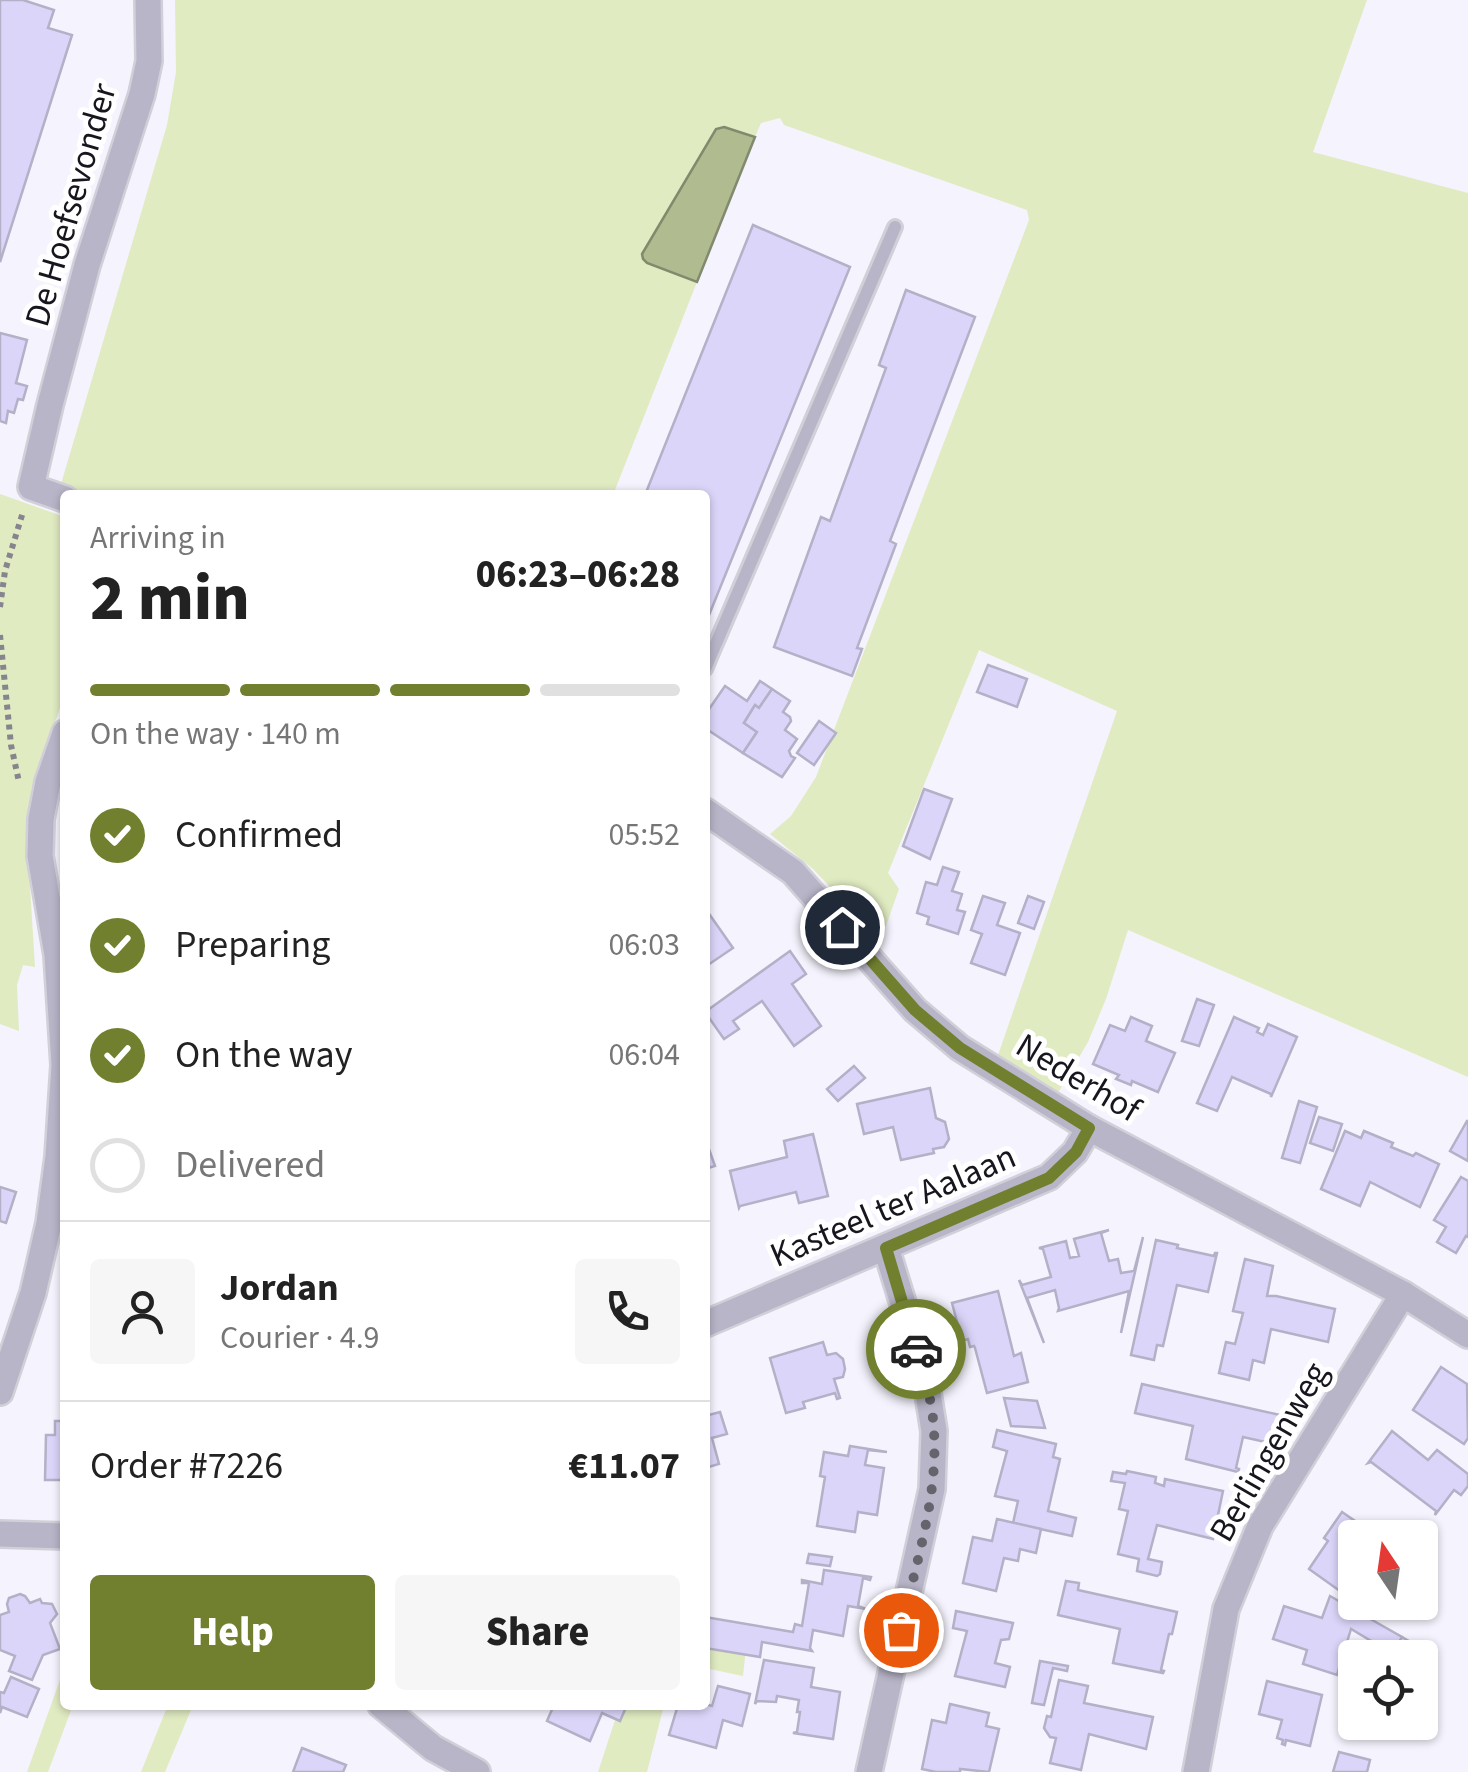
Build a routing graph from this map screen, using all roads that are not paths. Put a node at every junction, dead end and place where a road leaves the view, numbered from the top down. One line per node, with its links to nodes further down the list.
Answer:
1 (148, 0): 3 (street, De Hoefsevonder)
2 (896, 227): 4 (lane)
3 (60, 497)
4 (710, 656)
5 (60, 747): 7 (street)
6 (710, 814): 9 (street, Nederhof)
7 (60, 951)
8 (60, 1127): 14 (street)
9 (1089, 1128): 10 (street, Kasteel ter Aalaan); 11 (street, Nederhof)
10 (886, 1248): 12 (street, Kasteel ter Aalaan); 19 (street)
11 (1404, 1294): 13 (street, Nederhof); 20 (street, Berlingenweg)
12 (710, 1322)
13 (1468, 1334)
14 (0, 1392)
15 (0, 1534): 16 (street)
16 (60, 1536)
17 (388, 1710): 18 (street)
18 (477, 1772)
19 (870, 1772)
20 (1196, 1772)

